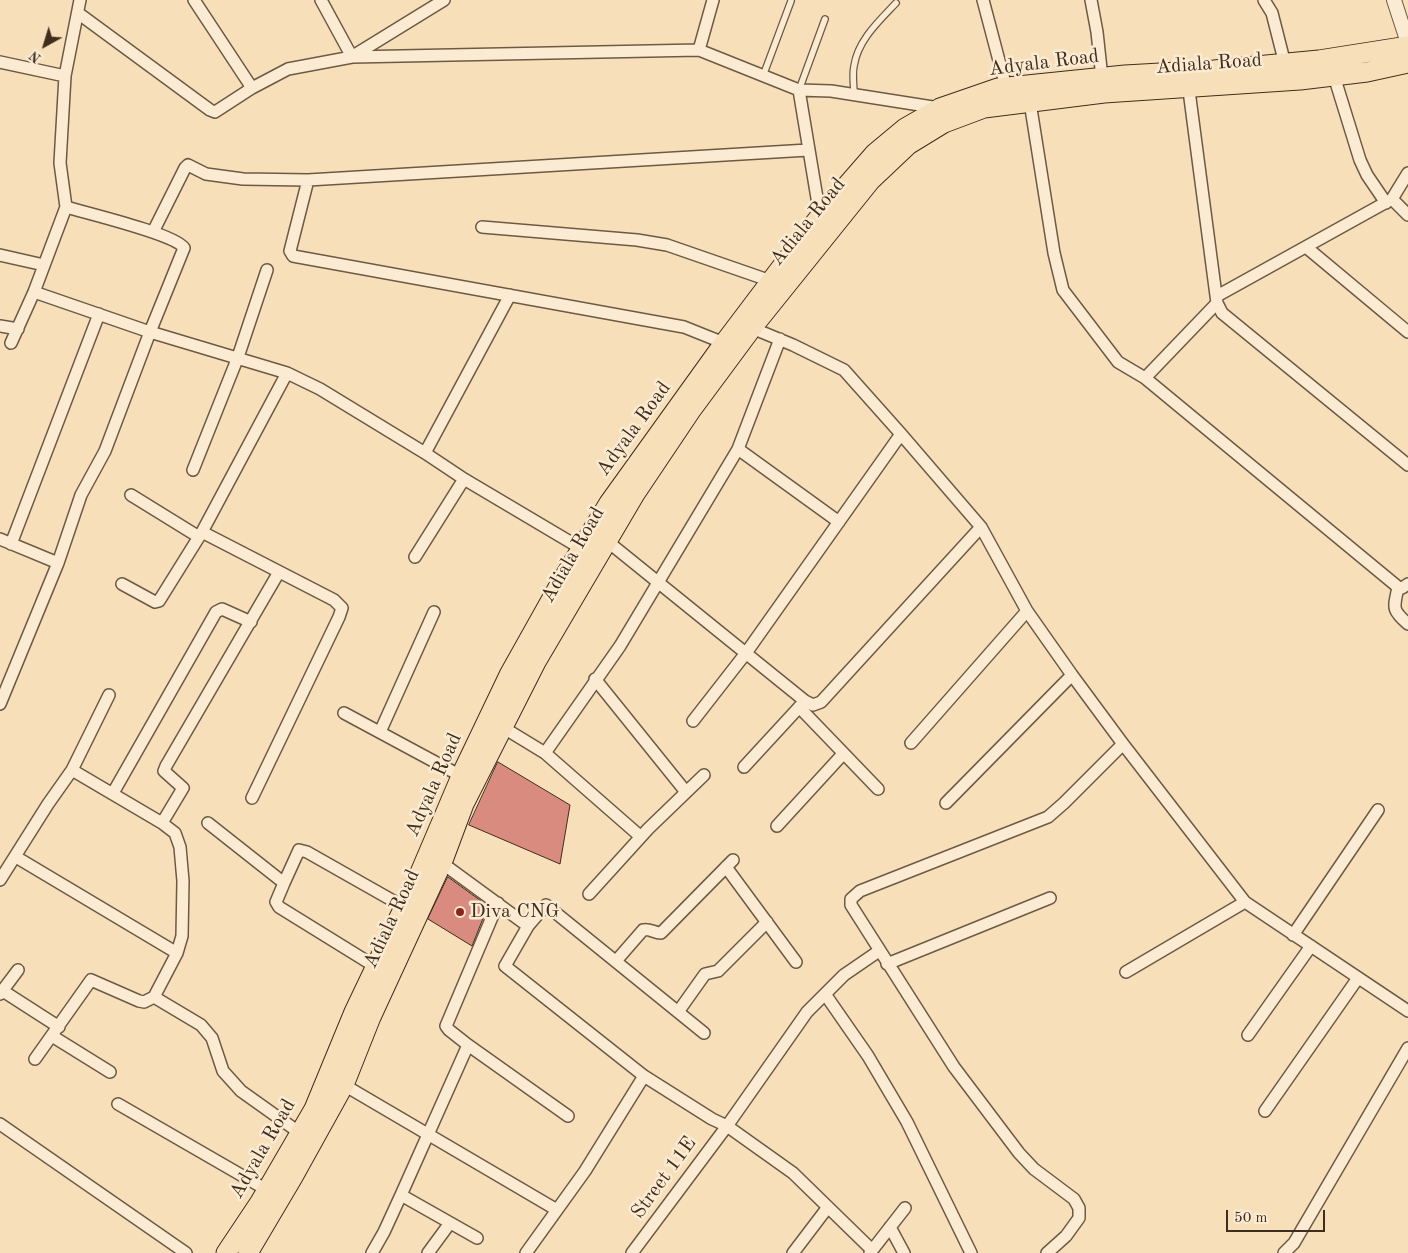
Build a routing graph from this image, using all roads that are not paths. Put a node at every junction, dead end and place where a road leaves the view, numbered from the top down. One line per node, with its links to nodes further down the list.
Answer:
1 (80, 0): 12 (street)
2 (194, 0): 26 (street)
3 (321, 0): 16 (street)
4 (444, 0): 16 (street)
5 (713, 0): 15 (street)
6 (982, 0): 25 (street)
7 (1091, 0): 23 (street)
8 (1264, 0): 19 (street)
9 (1394, 0): 14 (street)
10 (791, 1): 21 (lane)
11 (896, 3): 28 (lane)
12 (78, 13): 20 (street); 26 (street)
13 (825, 19): 27 (lane)
14 (1408, 44): 19 (main road, Adyala Road)
15 (699, 50): 16 (street); 21 (street)
16 (352, 57): 26 (street)
17 (0, 62): 20 (street)
18 (1408, 63): 22 (main road, Adiala Road)
19 (1285, 64): 24 (main road, Adyala Road)
20 (64, 76): 35 (street)
21 (763, 76): 27 (street)
22 (1334, 76): 24 (main road, Adiala Road); 34 (street)
23 (1102, 78): 24 (main road, Adyala Road); 29 (main road, Adyala Road)
24 (1187, 80): 29 (main road, Adiala Road); 47 (street)
25 (1006, 87): 29 (main road, Adyala Road); 30 (main road, Adyala Road)
26 (252, 88)
27 (800, 90): 28 (street); 31 (street)
28 (854, 94): 30 (street)
29 (1028, 94): 50 (main road, Adiala Road); 59 (street)
30 (940, 108): 37 (main road, Adyala Road)
31 (808, 150): 33 (street); 37 (street)
32 (1408, 173): 34 (street)
33 (308, 180): 39 (street); 46 (street)
34 (1389, 201): 36 (street); 40 (street)
35 (66, 207): 39 (street); 42 (street)
36 (1408, 215)
37 (820, 216): 44 (main road, Adyala Road)
38 (482, 227): 44 (street)
39 (153, 232): 52 (street)
40 (1306, 247): 47 (street); 53 (street)
41 (0, 256): 42 (street)
42 (44, 265): 45 (street)
43 (267, 270): 57 (street)
44 (771, 281): 56 (main road, Adyala Road)
45 (34, 292): 48 (street); 51 (street)
46 (510, 295): 56 (street); 62 (street)
47 (1217, 300): 59 (street); 63 (street)
48 (99, 314): 52 (street); 71 (street)
49 (0, 326): 51 (street)
50 (752, 328): 54 (street); 70 (main road, Adiala Road)
51 (18, 329): 55 (street)
52 (150, 332): 57 (street); 74 (street)
53 (1408, 332)
54 (780, 339): 60 (street); 61 (street)
55 (11, 343)
56 (724, 343): 72 (main road, Adyala Road)
57 (238, 357): 58 (street); 64 (street)
58 (287, 373): 62 (street); 69 (street)
59 (1145, 378): 78 (street)
60 (901, 434): 67 (street); 68 (street)
61 (738, 449): 67 (street); 76 (street)
62 (425, 454): 65 (street)
63 (1408, 465)
64 (193, 470)
65 (464, 479): 72 (street); 73 (street)
66 (132, 495): 69 (street)
67 (839, 522): 83 (street)
68 (981, 527): 79 (street); 88 (street)
69 (201, 534): 75 (street); 77 (street)
70 (607, 541): 76 (street); 91 (main road, Adiala Road)
71 (5, 542): 74 (street)
72 (582, 549): 100 (main road, Adyala Road)
73 (415, 557)
74 (58, 563): 87 (street)
75 (279, 572): 81 (street); 104 (street)
76 (657, 582): 83 (street); 85 (street)
77 (122, 584)
78 (1403, 585): 82 (street)
79 (1027, 611): 84 (street); 93 (street)
80 (434, 612): 92 (street)
81 (251, 622): 103 (street); 107 (street)
82 (1408, 624)
83 (746, 652): 88 (street); 90 (street)
84 (1072, 676): 94 (street); 105 (street)
85 (595, 679): 95 (street); 102 (street)
86 (109, 695): 98 (street)
87 (0, 704)
88 (802, 704): 96 (street); 97 (street)
89 (344, 713): 92 (street)
90 (693, 721)
91 (504, 728): 95 (street); 112 (main road, Adiala Road)
92 (380, 732): 100 (street)
93 (911, 743)
94 (1123, 744): 117 (street); 124 (street)
95 (545, 753): 110 (street)
96 (844, 754): 101 (street); 109 (street)
97 (744, 766)
98 (72, 770): 103 (street); 111 (street)
99 (704, 775): 102 (street)
100 (461, 776): 119 (main road, Adyala Road)
101 (878, 789)
102 (686, 792): 110 (street)
103 (113, 793): 107 (street)
104 (252, 798)
105 (946, 803)
106 (1378, 810): 122 (street)
107 (162, 823): 125 (street)
108 (208, 823): 114 (street)
109 (777, 826)
110 (641, 837): 115 (street)
111 (16, 857): 113 (street); 125 (street)
112 (442, 863): 118 (street); 146 (main road, Adiala Road)
113 (0, 880)
114 (284, 882): 119 (street); 129 (street)
115 (589, 894)
116 (1050, 898): 128 (street)
117 (1245, 902): 122 (street); 131 (street)
118 (498, 903): 121 (street); 141 (street)
119 (404, 907): 129 (main road, Adyala Road)
120 (767, 922): 126 (street); 127 (street); 137 (street)
121 (528, 926): 126 (street); 145 (street)
122 (1293, 935): 123 (street)
123 (1311, 946): 132 (street); 140 (street)
124 (879, 951): 128 (street); 134 (street, Street 11E)
125 (177, 953): 135 (street)
126 (616, 961): 137 (street)
127 (796, 962)
128 (887, 964): 173 (street)
129 (376, 967): 152 (main road, Adyala Road)
130 (18, 970): 133 (street)
131 (1126, 972)
132 (1358, 978): 136 (street); 148 (street)
133 (1, 992): 138 (street)
134 (825, 994): 151 (street, Street 11E); 172 (street)
135 (154, 997): 138 (street); 152 (street)
136 (1408, 1011)
137 (678, 1012): 139 (street)
138 (56, 1031): 143 (street); 144 (street)
139 (704, 1033)
140 (1248, 1035)
141 (468, 1045): 149 (street); 153 (street)
142 (1408, 1048): 174 (street)
143 (35, 1059)
144 (110, 1072)
145 (644, 1076): 151 (street); 158 (street)
146 (344, 1085): 153 (street); 165 (main road, Adiala Road)
147 (118, 1104): 154 (street)
148 (1265, 1111)
149 (568, 1116)
150 (0, 1124): 163 (street)
151 (727, 1126): 156 (street); 169 (street, Street 11E)
152 (300, 1133): 154 (main road, Adyala Road)
153 (428, 1134): 155 (street); 158 (street)
154 (267, 1190): 164 (main road, Adyala Road)
155 (401, 1195): 159 (street); 166 (street)
156 (828, 1207): 162 (street); 170 (street)
157 (904, 1208): 160 (street)
158 (557, 1210): 168 (street)
159 (450, 1223): 161 (street); 167 (street)
160 (890, 1227): 162 (street); 171 (street)
161 (477, 1238)
162 (871, 1252)
163 (186, 1253)
164 (226, 1253)
165 (248, 1253)
166 (372, 1253)
167 (428, 1253)
168 (526, 1253)
169 (632, 1253)
170 (793, 1253)
171 (904, 1253)
172 (971, 1253)
173 (1047, 1253)
174 (1284, 1253)

